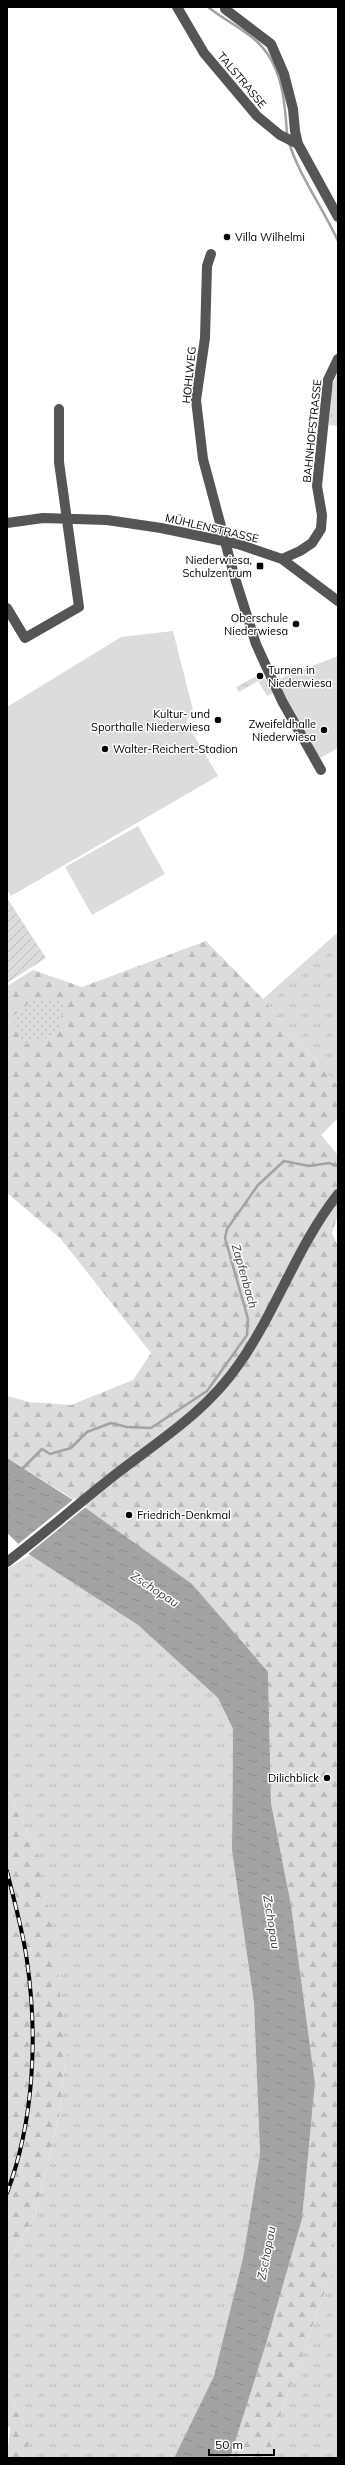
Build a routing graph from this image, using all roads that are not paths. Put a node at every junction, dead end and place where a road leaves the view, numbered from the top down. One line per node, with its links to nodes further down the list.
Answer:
1 (177, 7): 3 (street, TALSTRASSE)
2 (225, 9): 3 (street)
3 (297, 143): 4 (street)
4 (338, 217)
5 (210, 254): 10 (street, HOHLWEG)
6 (338, 359): 11 (street, BAHNHOFSTRASSE)
7 (59, 409): 8 (street)
8 (66, 518): 9 (street, MÜHLENSTRASSE); 10 (street, MÜHLENSTRASSE); 13 (street)
9 (7, 523)
10 (227, 542): 11 (street, MÜHLENSTRASSE); 14 (street, HOHLWEG)
11 (282, 559): 12 (street, MÜHLENSTRASSE)
12 (338, 601)
13 (7, 608)
14 (320, 770)
15 (338, 1194): 16 (street)
16 (11, 1559)

